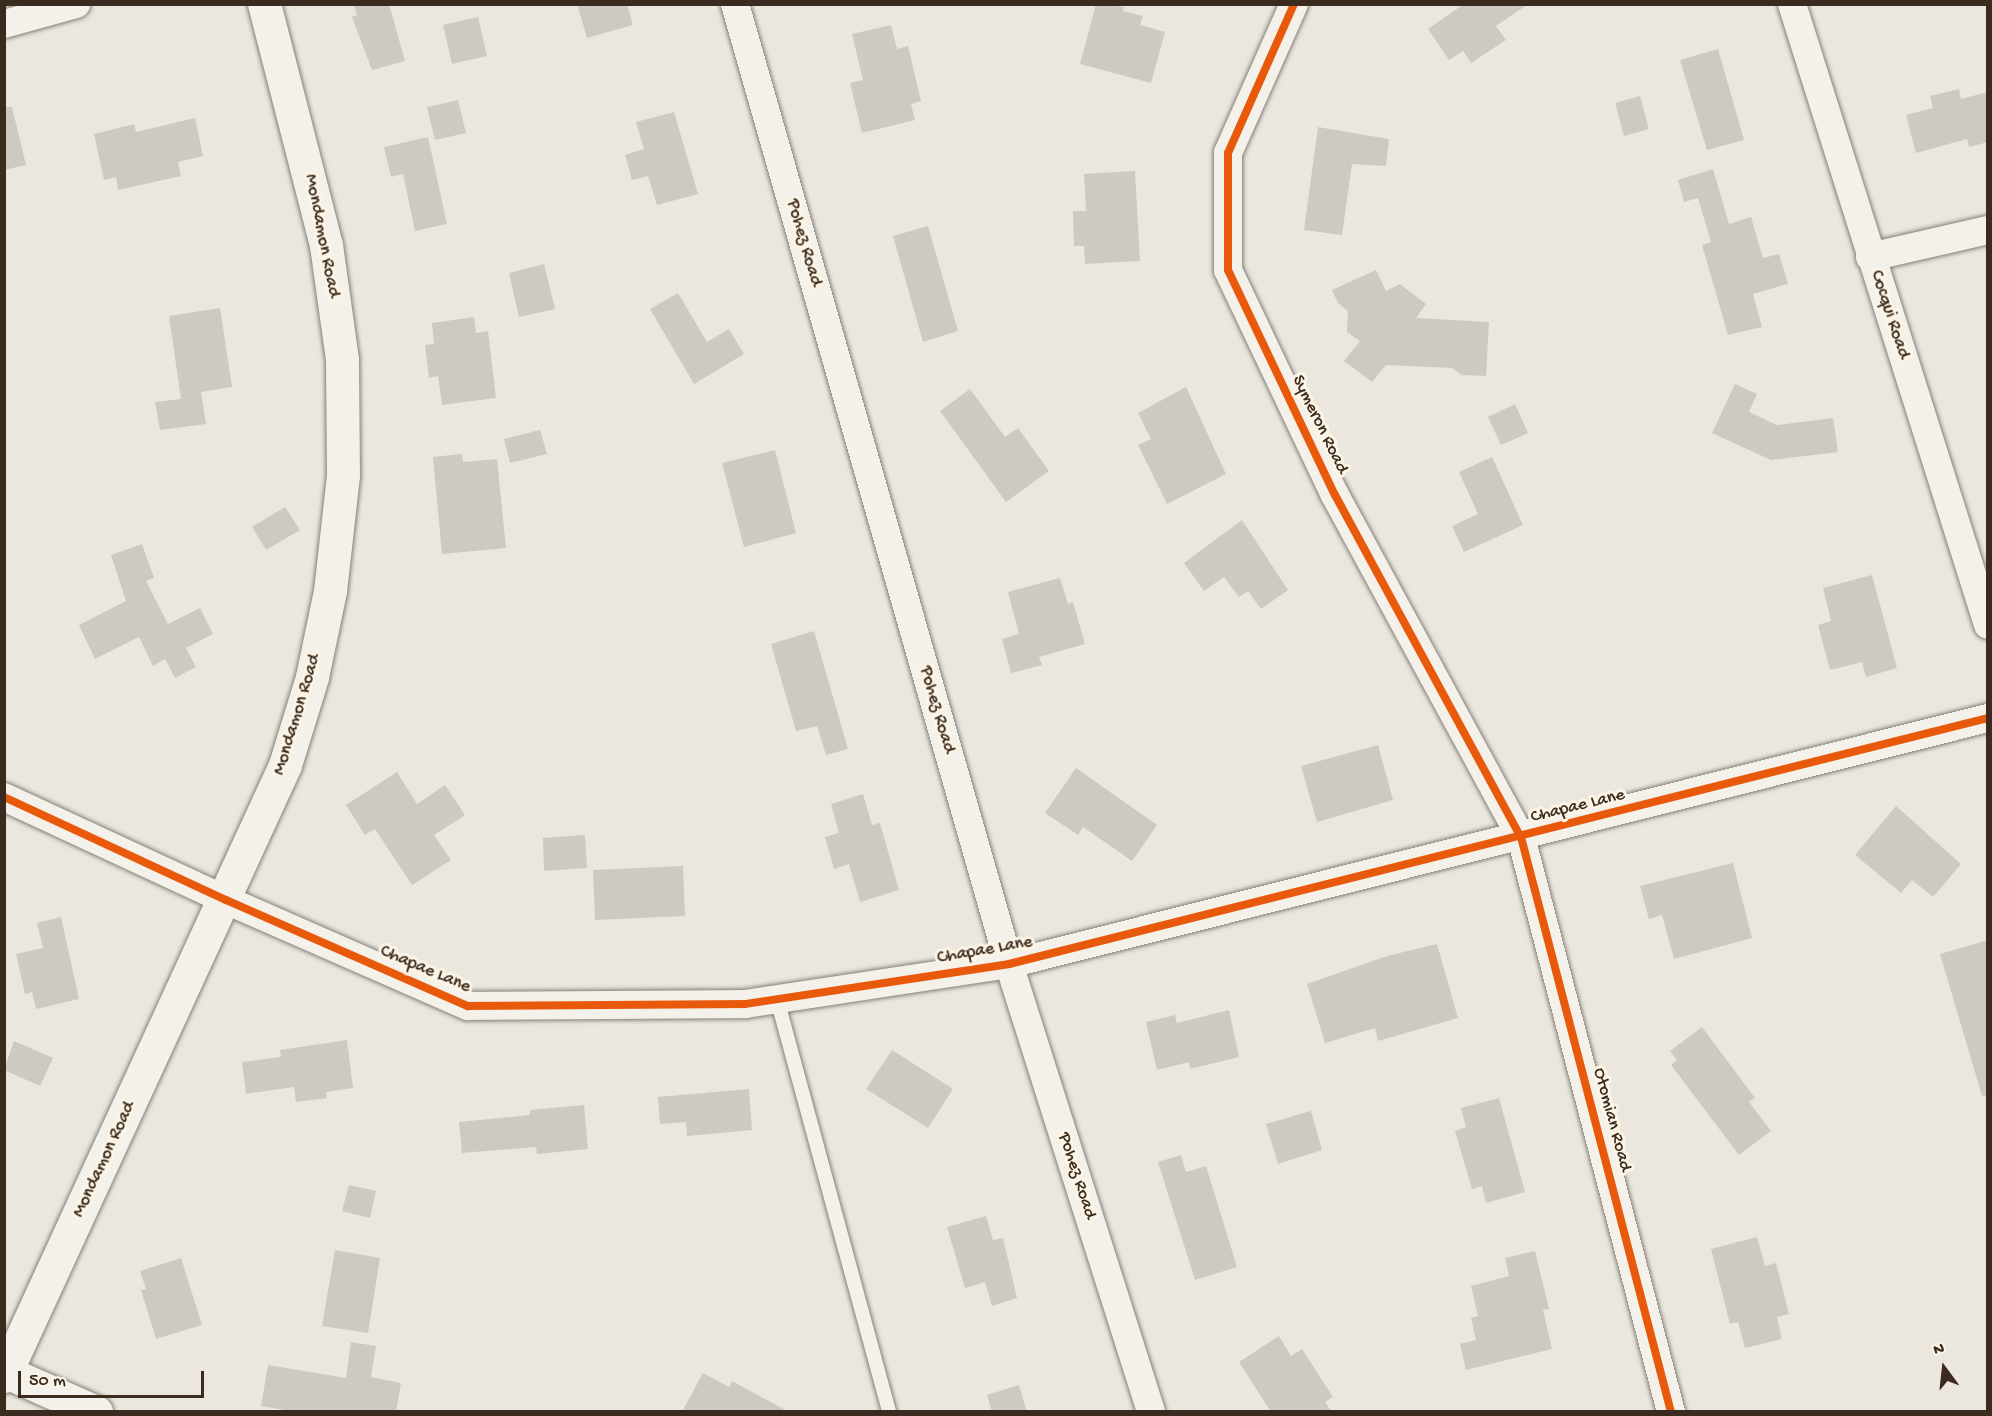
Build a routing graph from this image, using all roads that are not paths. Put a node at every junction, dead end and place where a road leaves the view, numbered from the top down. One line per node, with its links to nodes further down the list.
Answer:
1 (76, 4): 6 (street)
2 (264, 4): 13 (street, Mondamon Road)
3 (735, 4): 14 (street, Pohez Road)
4 (1294, 4): 12 (street, Symeron Road)
5 (1792, 4): 8 (street, Cocqui Road)
6 (4, 24)
7 (1988, 230): 8 (street)
8 (1870, 257): 9 (street, Cocqui Road)
9 (1988, 625)
10 (1988, 718): 12 (street, Chapae Lane)
11 (4, 797): 13 (street, Chapae Lane)
12 (1521, 837): 14 (street, Chapae Lane); 20 (street, Otomian Road)
13 (226, 900): 15 (street, Chapae Lane); 16 (street, Mondamon Road)
14 (1008, 964): 15 (street, Chapae Lane); 19 (street, Pohez Road)
15 (777, 999): 18 (lane)
16 (5, 1373): 17 (street)
17 (96, 1412)
18 (889, 1412)
19 (1151, 1412)
20 (1671, 1412)

